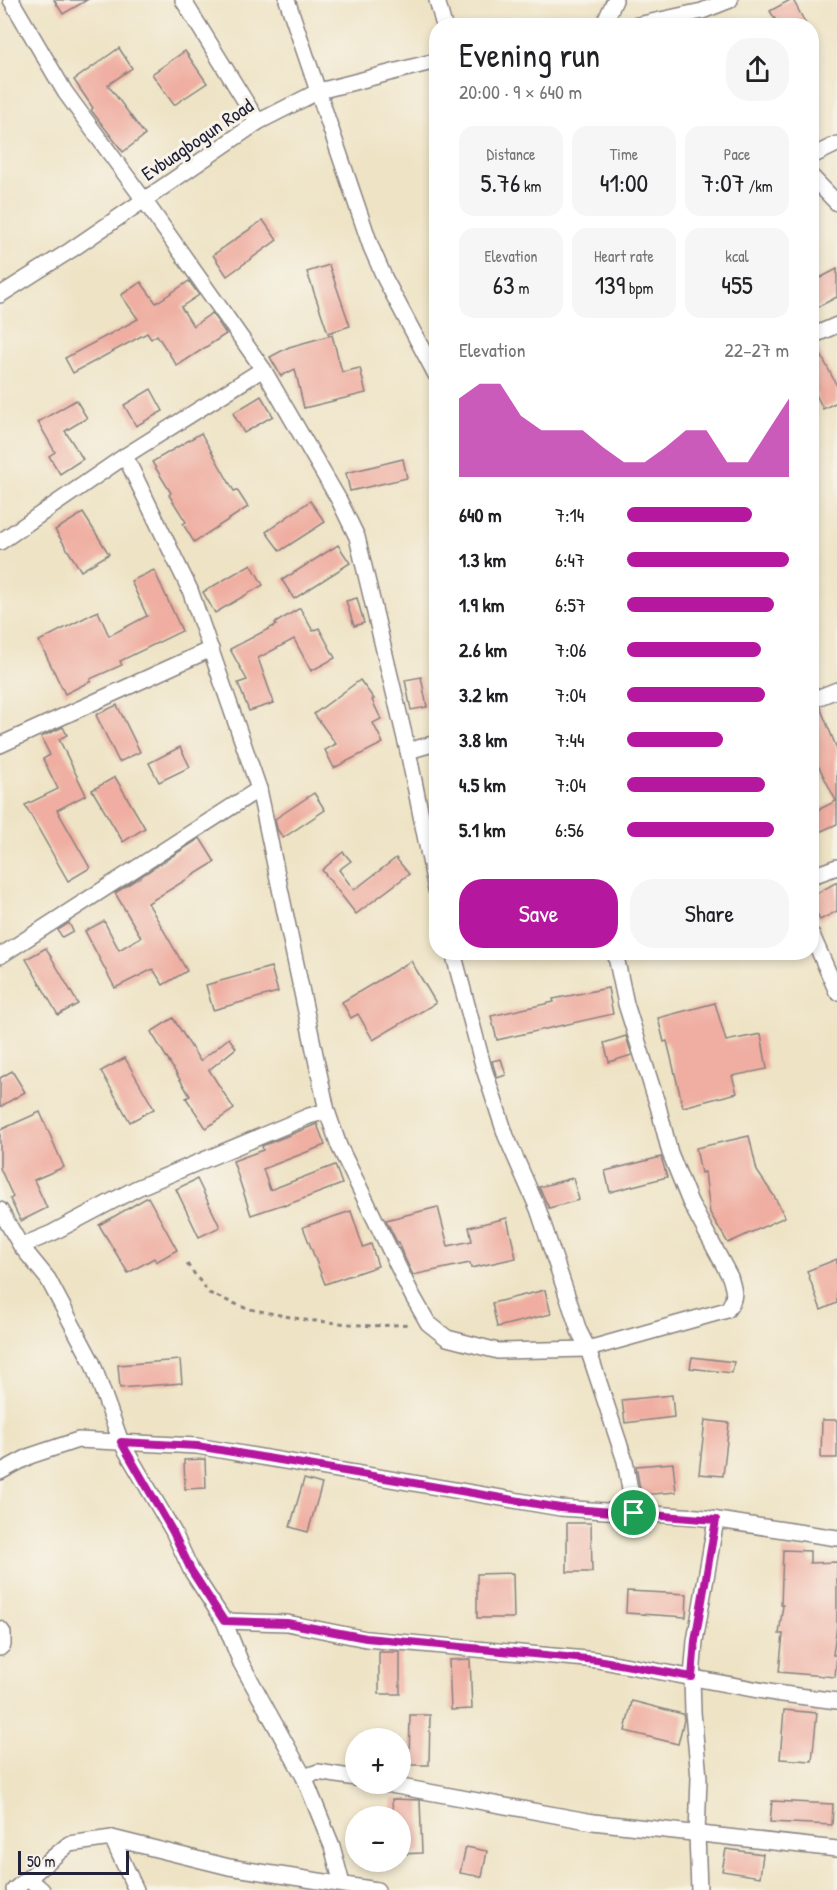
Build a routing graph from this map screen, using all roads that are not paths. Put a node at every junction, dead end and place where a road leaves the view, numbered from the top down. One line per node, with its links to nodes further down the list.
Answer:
1 (11, 0): 18 (street)
2 (183, 0): 14 (street)
3 (287, 0): 13 (street)
4 (437, 0): 8 (street)
5 (615, 0): 9 (street)
6 (730, 0): 7 (street)
7 (702, 11): 10 (street); 11 (street)
8 (442, 18)
9 (607, 18)
10 (670, 18)
11 (706, 18)
12 (429, 63): 13 (street, Evbuagbogun Road)
13 (319, 91): 14 (street, Evbuagbogun Road); 23 (street)
14 (258, 122): 18 (street, Evbuagbogun Road)
15 (837, 144): 16 (street)
16 (819, 153)
17 (819, 184): 19 (street)
18 (144, 200): 20 (street, Evbuagbogun Road); 24 (street)
19 (837, 203)
20 (1, 292)
21 (837, 325): 22 (street)
22 (819, 333)
23 (429, 362)
24 (263, 369): 25 (street); 32 (street)
25 (125, 456): 26 (street); 27 (street)
26 (0, 542)
27 (211, 649): 30 (street); 33 (street)
28 (837, 690): 29 (street)
29 (819, 697)
30 (0, 745)
31 (429, 745): 32 (street)
32 (408, 751): 34 (street)
33 (259, 789): 38 (street); 42 (street)
34 (429, 855)
35 (837, 867): 36 (street)
36 (819, 873)
37 (819, 951): 41 (street)
38 (0, 956)
39 (455, 960): 45 (street)
40 (617, 960): 45 (street)
41 (837, 992)
42 (327, 1111): 44 (street); 45 (street)
43 (0, 1210): 44 (street)
44 (21, 1246): 46 (street)
45 (588, 1349): 48 (street)
46 (121, 1442): 47 (street); 48 (street); 51 (street)
47 (0, 1472)
48 (634, 1513): 49 (street)
49 (716, 1520): 50 (street); 54 (street)
50 (837, 1538)
51 (224, 1621): 54 (street); 57 (street)
52 (0, 1629): 53 (street)
53 (0, 1648)
54 (692, 1677): 55 (street); 59 (street)
55 (837, 1701)
56 (345, 1776): 57 (street)
57 (304, 1777): 63 (street)
58 (411, 1789): 59 (street)
59 (697, 1834): 61 (street); 68 (street)
60 (112, 1838): 62 (street); 63 (street); 66 (street)
61 (837, 1849)
62 (29, 1879): 64 (street); 65 (street)
63 (342, 1884): 67 (street)
64 (14, 1890)
65 (42, 1890)
66 (136, 1890)
67 (377, 1890)
68 (699, 1890)

